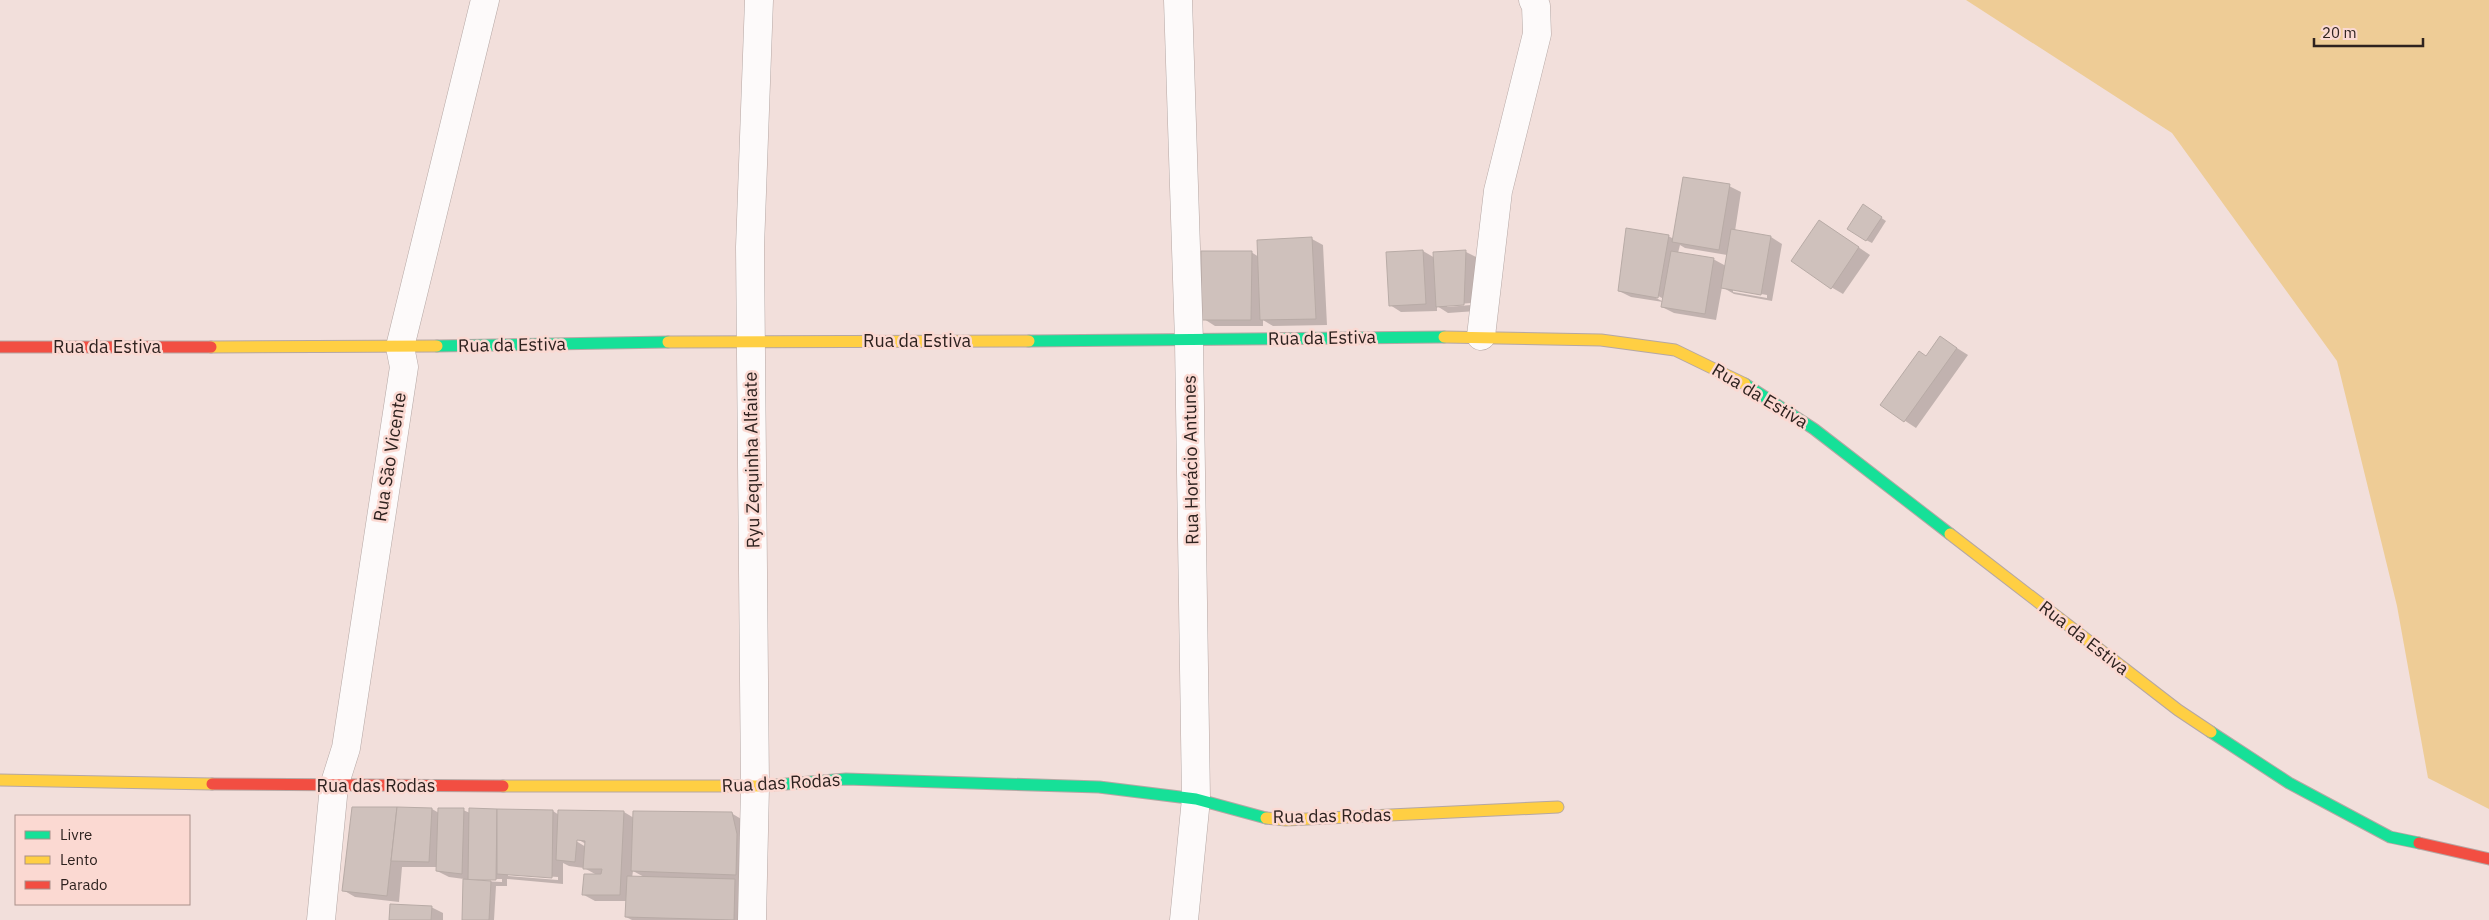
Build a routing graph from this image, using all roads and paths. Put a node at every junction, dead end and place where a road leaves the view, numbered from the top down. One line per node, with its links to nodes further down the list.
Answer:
1 (485, 0): 8 (street, Rua São Vicente)
2 (759, 0): 6 (street, Ryu Zequinha Alfaiate)
3 (1178, 0): 7 (street, Rua Horácio Antunes)
4 (1533, 0): 5 (street)
5 (1481, 336): 7 (street, Rua da Estiva); 15 (street, Rua da Estiva)
6 (751, 341): 7 (street, Rua da Estiva); 8 (street, Rua da Estiva); 12 (street, Ryu Zequinha Alfaiate)
7 (1189, 341): 13 (street, Rua Horácio Antunes)
8 (400, 347): 9 (street, Rua da Estiva); 11 (street, Rua São Vicente)
9 (0, 348)
10 (0, 780): 11 (street, Rua das Rodas)
11 (334, 786): 12 (street, Rua das Rodas); 16 (street, Rua São Vicente)
12 (755, 787): 13 (street, Rua das Rodas); 17 (street, Ryu Zequinha Alfaiate)
13 (1196, 799): 14 (street, Rua das Rodas); 18 (street, Rua Horácio Antunes)
14 (1558, 808)
15 (2489, 859)
16 (321, 920)
17 (752, 920)
18 (1184, 920)

